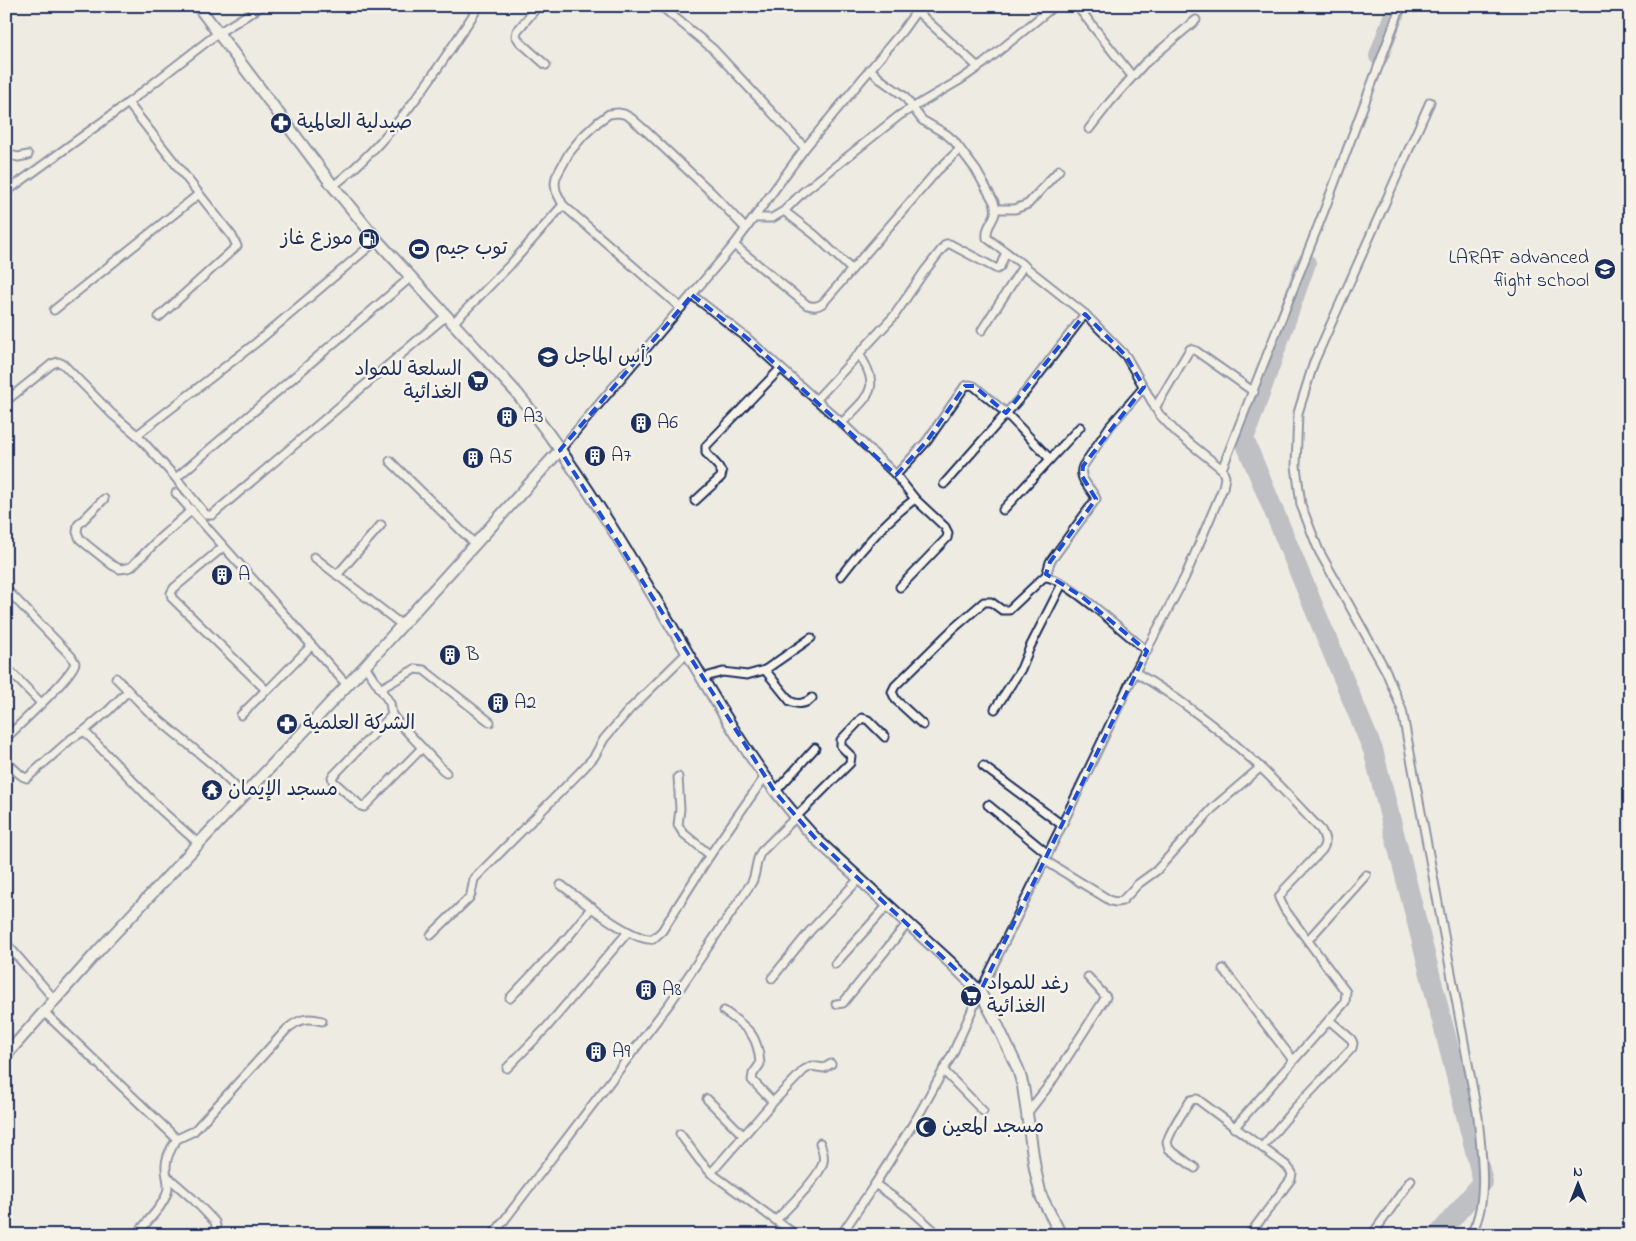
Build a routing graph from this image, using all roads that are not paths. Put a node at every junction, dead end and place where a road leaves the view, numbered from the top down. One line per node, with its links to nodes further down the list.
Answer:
1 (198, 6): 11 (street)
2 (262, 6): 11 (street)
3 (538, 6): 12 (street)
4 (661, 6): 20 (street)
5 (1054, 6): 13 (street)
6 (1077, 6): 15 (street)
7 (1400, 6): 49 (street)
8 (478, 7): 25 (street)
9 (916, 8): 13 (street); 14 (street)
10 (1196, 20): 15 (street)
11 (218, 33): 17 (street); 25 (street)
12 (546, 65)
13 (978, 67): 18 (street)
14 (870, 69): 18 (street); 20 (street)
15 (1132, 76): 19 (street)
16 (1430, 102): 173 (street)
17 (128, 103): 26 (street); 27 (street)
18 (913, 108): 21 (street); 30 (street)
19 (1089, 129)
20 (806, 148): 31 (street)
21 (960, 149): 29 (street); 37 (street)
22 (6, 154): 23 (street)
23 (28, 155)
24 (1059, 170): 29 (street)
25 (333, 186): 33 (street)
26 (6, 192)
27 (199, 194): 41 (street); 43 (street)
28 (563, 206): 32 (street); 40 (street); 44 (street)
29 (996, 209): 35 (street)
30 (784, 211): 31 (street); 37 (street)
31 (755, 218): 32 (street)
32 (746, 228): 34 (street)
33 (377, 240): 38 (street); 56 (street)
34 (734, 245): 37 (street); 39 (street)
35 (1006, 252): 36 (street); 46 (street)
36 (1024, 266): 42 (street); 45 (street)
37 (851, 269)
38 (411, 277): 44 (street); 62 (street)
39 (692, 294): 40 (street); 47 (street)
40 (681, 308): 57 (street)
41 (54, 310)
42 (1085, 314): 48 (street); 53 (street)
43 (159, 317)
44 (450, 319): 57 (street); 62 (street)
45 (982, 330)
46 (859, 354): 50 (street); 54 (street)
47 (780, 369): 50 (street); 67 (street)
48 (1144, 387): 52 (street); 76 (street)
49 (1254, 392): 52 (street); 60 (street)
50 (816, 400): 54 (street)
51 (6, 401): 56 (street)
52 (1155, 408): 60 (street)
53 (1006, 413): 58 (street); 61 (street); 63 (street)
54 (842, 423): 61 (street)
55 (1080, 427): 58 (street)
56 (136, 435): 62 (street)
57 (560, 450): 71 (street); 84 (street)
58 (1050, 459): 69 (street)
59 (390, 461): 71 (street)
60 (1222, 469): 83 (street)
61 (896, 475): 65 (street)
62 (176, 478)
63 (944, 484)
64 (176, 492): 68 (street)
65 (915, 498): 75 (street); 78 (street)
66 (104, 499): 68 (street)
67 (695, 501)
68 (192, 510): 72 (street)
69 (1003, 510)
70 (381, 525): 74 (street)
71 (475, 544): 80 (street)
72 (223, 546): 82 (street); 93 (street)
73 (314, 557): 74 (street)
74 (337, 575): 80 (street)
75 (841, 576)
76 (1046, 576): 77 (street); 101 (street)
77 (1062, 584): 83 (street); 97 (street)
78 (900, 587)
79 (6, 589): 96 (street)
80 (402, 625): 85 (street)
81 (811, 638): 87 (street)
82 (311, 646): 91 (street); 93 (street)
83 (1147, 651): 88 (street)
84 (687, 653): 90 (street); 128 (street)
85 (365, 666): 91 (street); 92 (street)
86 (6, 667): 96 (street)
87 (765, 670): 90 (street); 95 (street)
88 (1135, 672): 109 (street); 117 (street)
89 (116, 678): 94 (street)
90 (702, 678): 112 (street)
91 (347, 685): 114 (street)
92 (380, 689): 99 (street); 100 (street)
93 (266, 690): 98 (street)
94 (128, 691): 102 (street); 114 (street)
95 (812, 698)
96 (41, 703): 104 (street)
97 (995, 709)
98 (241, 715)
99 (392, 715): 105 (street); 105 (street)
100 (490, 722)
101 (923, 725)
102 (84, 730): 107 (street); 118 (street)
103 (885, 736): 116 (street)
104 (6, 738)
105 (422, 748): 110 (street)
106 (815, 748): 113 (street)
107 (6, 763)
108 (983, 766): 117 (street)
109 (1261, 767): 120 (street); 129 (street)
110 (446, 773)
111 (678, 777): 119 (street)
112 (764, 778): 113 (street); 119 (street)
113 (775, 792): 116 (street)
114 (244, 796): 118 (street)
115 (988, 805): 120 (street)
116 (795, 817): 122 (street); 166 (street)
117 (1062, 825): 120 (street)
118 (199, 844): 137 (street)
119 (710, 855): 127 (street)
120 (1046, 857): 135 (street)
121 (1366, 875): 129 (street)
122 (859, 878): 124 (street); 134 (street)
123 (561, 884): 125 (street)
124 (888, 905): 126 (street); 131 (street)
125 (592, 907): 127 (street); 136 (street)
126 (907, 924): 135 (street); 138 (street)
127 (628, 932): 146 (street)
128 (430, 935)
129 (1308, 940): 141 (street)
130 (6, 943): 137 (street)
131 (835, 964)
132 (1223, 969): 144 (street)
133 (1088, 977): 151 (street)
134 (772, 978)
135 (980, 992): 147 (street); 151 (street)
136 (510, 998)
137 (55, 1000): 140 (street)
138 (836, 1004)
139 (724, 1011): 149 (street)
140 (44, 1012): 143 (street); 155 (street)
141 (1328, 1020): 144 (street); 157 (street)
142 (322, 1021): 155 (street)
143 (6, 1055)
144 (1293, 1060): 152 (street)
145 (831, 1064): 149 (street)
146 (507, 1068)
147 (943, 1070): 150 (street); 162 (street)
148 (706, 1099): 154 (street)
149 (773, 1102): 154 (street)
150 (983, 1112)
151 (1028, 1112): 170 (street)
152 (1234, 1128): 157 (street); 158 (street)
153 (680, 1134): 159 (street)
154 (744, 1136): 159 (street)
155 (177, 1139): 160 (street)
156 (820, 1143): 163 (street)
157 (1262, 1148): 171 (street)
158 (1195, 1168)
159 (712, 1173): 163 (street)
160 (167, 1176): 164 (street); 165 (street)
161 (1411, 1180): 172 (street)
162 (875, 1184): 168 (street); 169 (street)
163 (776, 1220): 167 (street)
164 (137, 1235)
165 (215, 1235)
166 (493, 1235)
167 (796, 1235)
168 (841, 1235)
169 (940, 1235)
170 (1061, 1235)
171 (1249, 1235)
172 (1372, 1235)
173 (1470, 1235)

